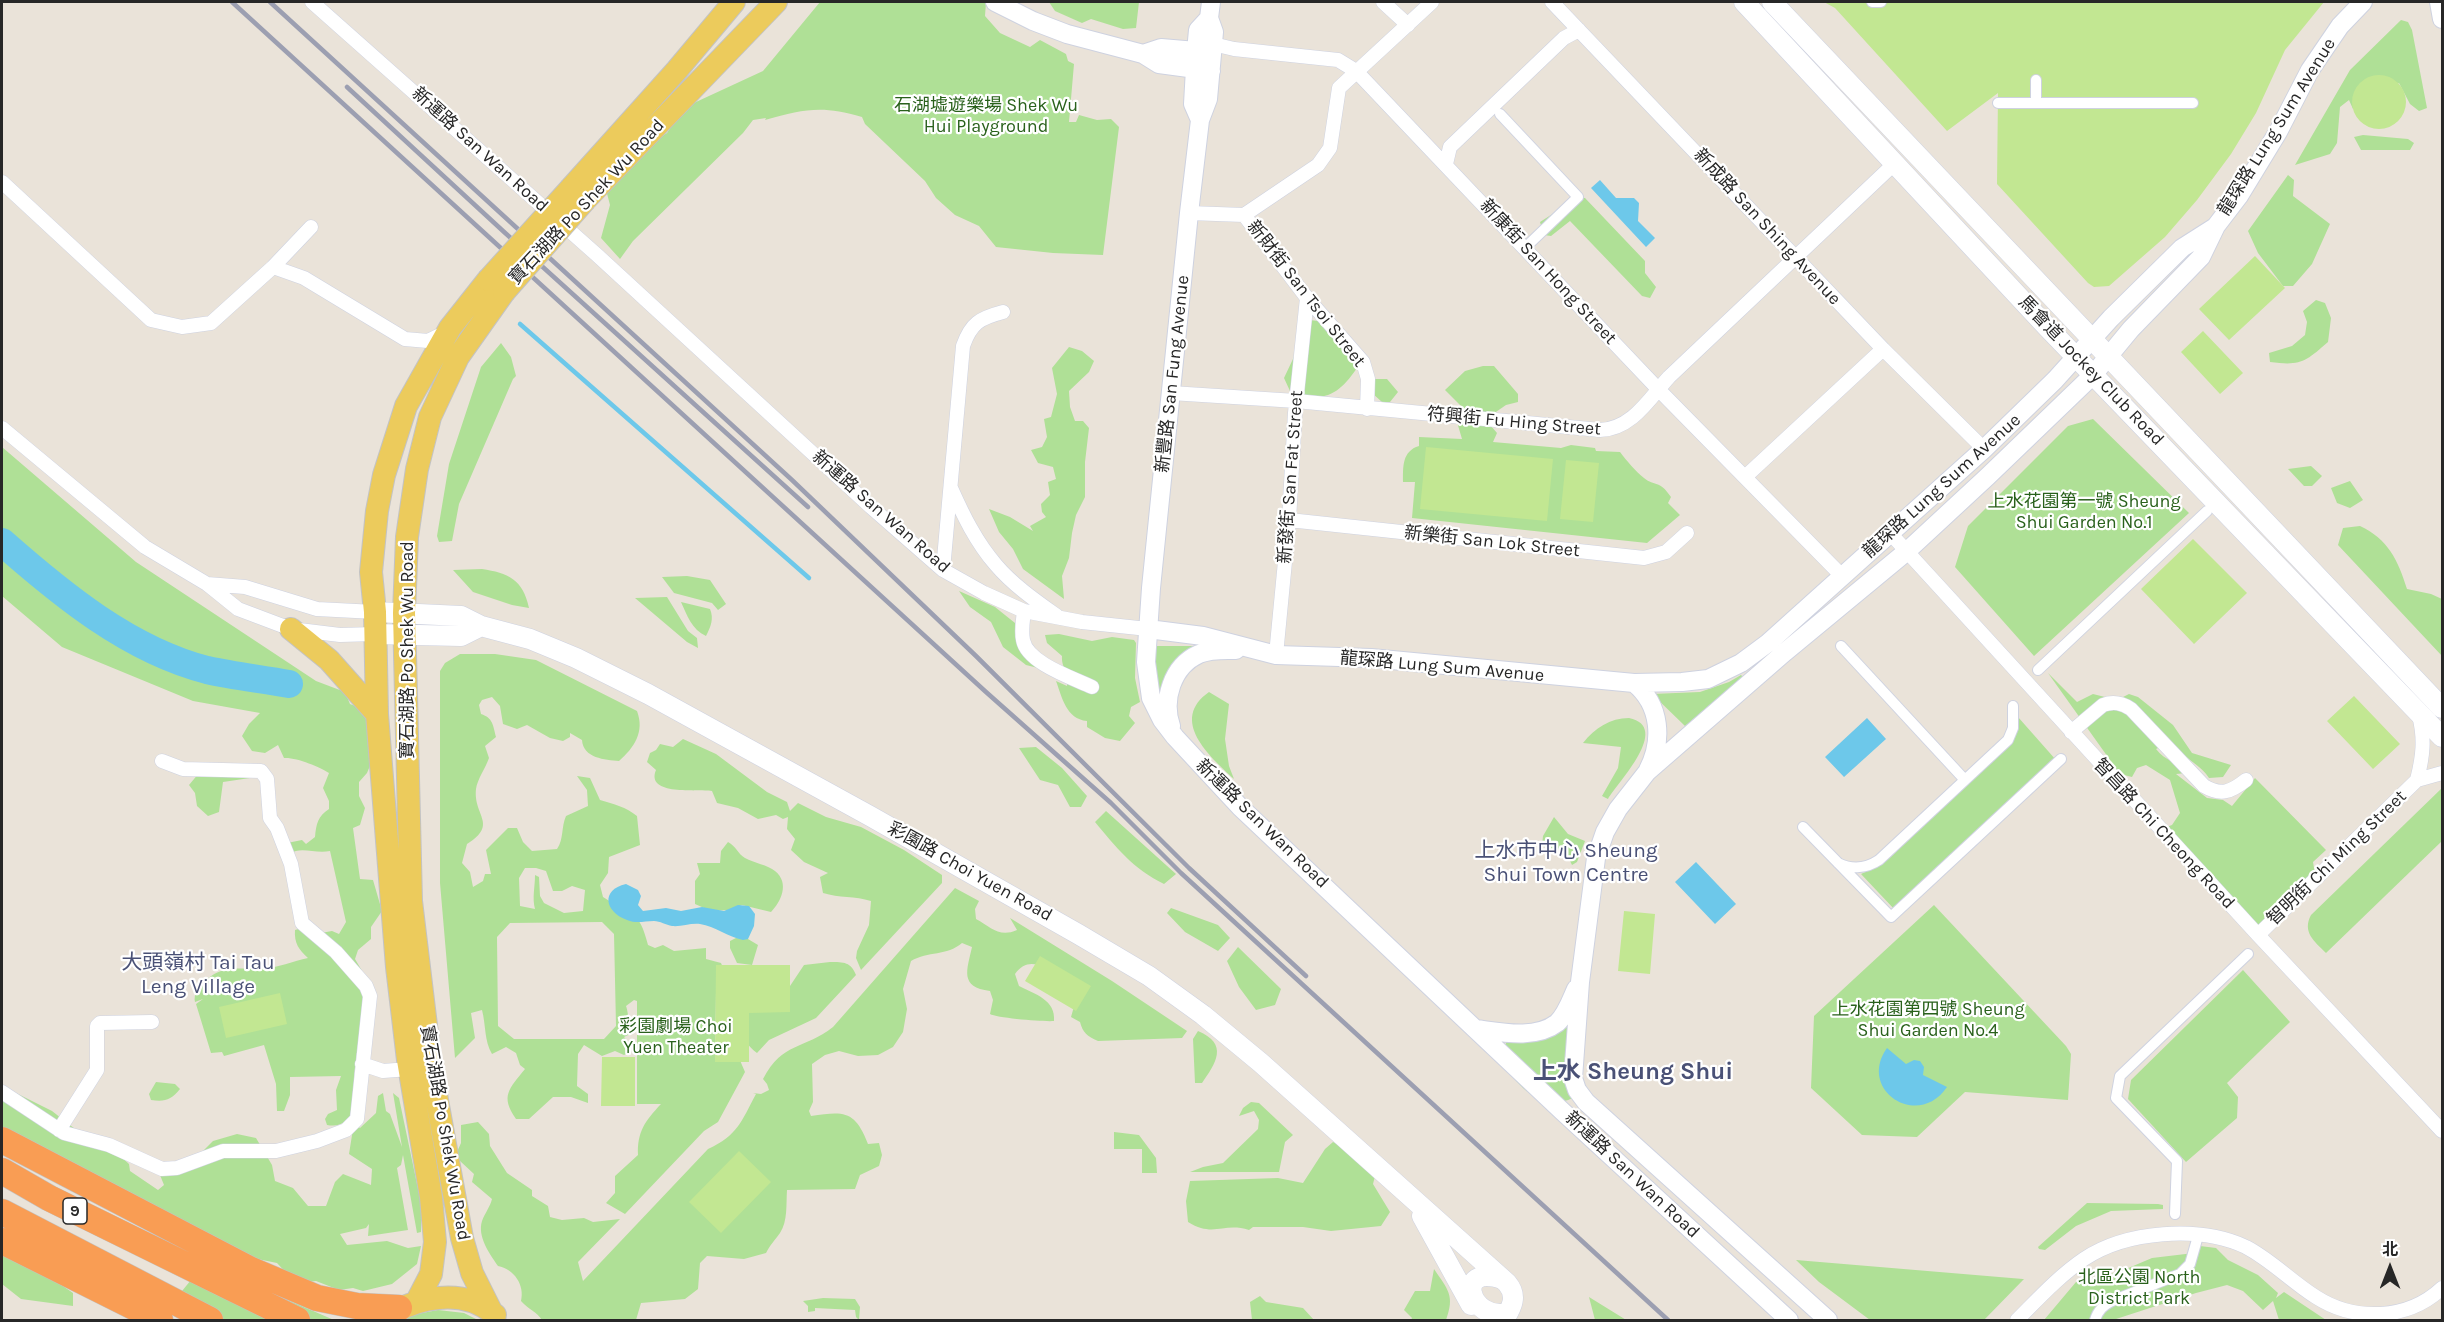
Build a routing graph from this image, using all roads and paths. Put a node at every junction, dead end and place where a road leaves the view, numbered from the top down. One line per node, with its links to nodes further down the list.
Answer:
1 (312, 2): 58 (street, 新運路 San Wan Road)
2 (734, 2): 28 (main road, 寶石湖路 Po Shek Wu Road)
3 (776, 2): 28 (main road, 寶石湖路 Po Shek Wu Road)
4 (995, 2): 18 (street)
5 (1383, 2): 16 (street)
6 (1432, 2): 16 (street)
7 (1552, 2): 17 (street, 新成路 San Shing Avenue)
8 (1744, 2): 26 (main road, 馬會道 Jockey Club Road)
9 (1772, 2): 40 (main road, 馬會道 Jockey Club Road)
10 (1872, 2): 11 (street)
11 (1881, 2)
12 (2363, 2): 31 (street, 龍琛路 Lung Sum Avenue)
13 (2439, 2): 15 (street)
14 (1210, 10): 18 (street, 新豐路 San Fung Avenue)
15 (2442, 19)
16 (1408, 25): 19 (street)
17 (1579, 30): 25 (street); 34 (street, 新成路 San Shing Avenue)
18 (1206, 57): 19 (street, 新康街 San Hong Street); 29 (street, 新豐路 San Fung Avenue)
19 (1356, 70): 25 (street, 新康街 San Hong Street); 30 (street)
20 (2036, 80): 22 (street)
21 (1998, 103): 22 (street)
22 (2036, 103): 23 (street)
23 (2193, 103)
24 (1500, 114): 33 (street)
25 (1446, 164): 45 (street, 新康街 San Hong Street)
26 (1894, 164): 34 (street, 符興街 Fu Hing Street); 42 (main road, 馬會道 Jockey Club Road)
27 (2, 182): 35 (street)
28 (578, 194): 36 (main road, 寶石湖路 Po Shek Wu Road, bridge)
29 (1189, 213): 30 (street); 46 (street, 新豐路 San Fung Avenue)
30 (1244, 215): 37 (street, 新財街 San Tsoi Street)
31 (2216, 226): 40 (street, 龍琛路 Lung Sum Avenue); 43 (street, 龍琛路 Lung Sum Avenue)
32 (311, 228): 35 (street)
33 (1530, 243)
34 (1795, 256): 41 (street, 新成路 San Shing Avenue); 45 (street, 符興街 Fu Hing Street)
35 (273, 267): 39 (street)
36 (496, 286): 39 (main road, 寶石湖路 Po Shek Wu Road); 64 (main road, 寶石湖路 Po Shek Wu Road)
37 (1307, 298): 47 (street, 新發街 San Fat Street); 48 (street, 新財街 San Tsoi Street)
38 (1003, 312): 52 (street)
39 (450, 328): 62 (main road, 寶石湖路 Po Shek Wu Road)
40 (2092, 338): 42 (street, 龍琛路 Lung Sum Avenue); 43 (main road, 馬會道 Jockey Club Road)
41 (1883, 349): 50 (street, 新成路 San Shing Avenue); 51 (street)
42 (2076, 356): 44 (main road, 馬會道 Jockey Club Road); 50 (street, 龍琛路 Lung Sum Avenue)
43 (2110, 356): 44 (street, 龍琛路 Lung Sum Avenue); 75 (main road, 馬會道 Jockey Club Road)
44 (2093, 375): 57 (street, 龍琛路 Lung Sum Avenue); 76 (main road, 馬會道 Jockey Club Road)
45 (1658, 389): 48 (street, 符興街 Fu Hing Street); 51 (street, 新康街 San Hong Street)
46 (1171, 393): 47 (street, 符興街 Fu Hing Street); 66 (street, 新豐路 San Fung Avenue)
47 (1296, 401): 48 (street, 符興街 Fu Hing Street); 54 (street, 新發街 San Fat Street)
48 (1367, 409)
49 (2, 428): 60 (street, 彩園路 Choi Yuen Road)
50 (1984, 449): 56 (street, 龍琛路 Lung Sum Avenue)
51 (1744, 477): 59 (street, 新康街 San Hong Street)
52 (950, 486): 58 (street); 63 (street)
53 (2207, 511): 71 (street)
54 (1289, 520): 55 (street, 新樂街 San Lok Street); 70 (street, 新發街 San Fat Street)
55 (1687, 533)
56 (1890, 533): 57 (street, 智昌路 Chi Cheong Road); 59 (street, 龍琛路 Lung Sum Avenue)
57 (1906, 552): 78 (street, 智昌路 Chi Cheong Road); 83 (street, 龍琛路 Lung Sum Avenue)
58 (943, 570): 61 (street, 新運路 San Wan Road)
59 (1843, 577): 72 (street, 龍琛路 Lung Sum Avenue)
60 (207, 585): 62 (street, 彩園路 Choi Yuen Road); 65 (street, 彩園路 Choi Yuen Road)
61 (1024, 611): 63 (street, 新運路 San Wan Road); 73 (street)
62 (375, 612): 64 (main road, 彩園路 Choi Yuen Road); 67 (main road, 寶石湖路 Po Shek Wu Road)
63 (1060, 619): 66 (street, 新運路 San Wan Road)
64 (405, 623): 67 (main road, 彩園路 Choi Yuen Road); 102 (main road, 彩園路 Choi Yuen Road); 111 (main road, 寶石湖路 Po Shek Wu Road)
65 (291, 629): 67 (street, 彩園路 Choi Yuen Road); 77 (main road)
66 (1148, 629): 69 (street, 龍琛路 Lung Sum Avenue); 79 (street, 新運路 San Wan Road)
67 (375, 634): 77 (main road, 寶石湖路 Po Shek Wu Road)
68 (1841, 646): 85 (street)
69 (1251, 650): 70 (street, 龍琛路 Lung Sum Avenue); 79 (street, 龍琛路 Lung Sum Avenue)
70 (1276, 655): 72 (street, 龍琛路 Lung Sum Avenue)
71 (2038, 669)
72 (1635, 683): 83 (street)
73 (1092, 687)
74 (2013, 706): 85 (street)
75 (2442, 708)
76 (2418, 710): 80 (main road, 馬會道 Jockey Club Road); 87 (street, 智明街 Chi Ming Street)
77 (377, 714): 96 (main road, 寶石湖路 Po Shek Wu Road)
78 (2071, 732): 86 (street); 90 (street, 智昌路 Chi Cheong Road)
79 (1175, 736): 94 (street, 新運路 San Wan Road)
80 (2442, 736)
81 (2061, 759): 89 (street)
82 (162, 761): 95 (street)
83 (1647, 772): 92 (street, 新運路 San Wan Road)
84 (2442, 773): 87 (street, 智明街 Chi Ming Street)
85 (1965, 780): 89 (street)
86 (2246, 780)
87 (2416, 780): 90 (street, 智明街 Chi Ming Street)
88 (1803, 827): 89 (street)
89 (1836, 862)
90 (2258, 935): 99 (street, 智昌路 Chi Cheong Road)
91 (2248, 954): 104 (street)
92 (1580, 982): 94 (street); 117 (street, 新運路 San Wan Road)
93 (152, 1022): 98 (street)
94 (1476, 1029): 116 (street, 新運路 San Wan Road)
95 (362, 1064): 96 (street); 98 (street)
96 (410, 1069): 109 (main road, 寶石湖路 Po Shek Wu Road)
97 (2, 1092): 98 (street)
98 (59, 1130)
99 (2442, 1131)
100 (2, 1140): 109 (highway)
101 (2, 1171): 115 (highway, 9)
102 (1410, 1197): 107 (main road, 彩園路 Choi Yuen Road); 110 (main road, 彩園路 Choi Yuen Road)
103 (2, 1212): 114 (highway, 9)
104 (2175, 1214)
105 (2198, 1236): 108 (street); 118 (street); 119 (street)
106 (2, 1241): 113 (highway)
107 (1502, 1279): 110 (main road); 112 (main road)
108 (2442, 1288)
109 (399, 1310): 111 (main road)
110 (1473, 1312): 112 (main road)
111 (496, 1316)
112 (1506, 1317)
113 (160, 1320)
114 (210, 1320)
115 (297, 1320)
116 (1789, 1320)
117 (1828, 1320)
118 (2017, 1320)
119 (2095, 1320)

